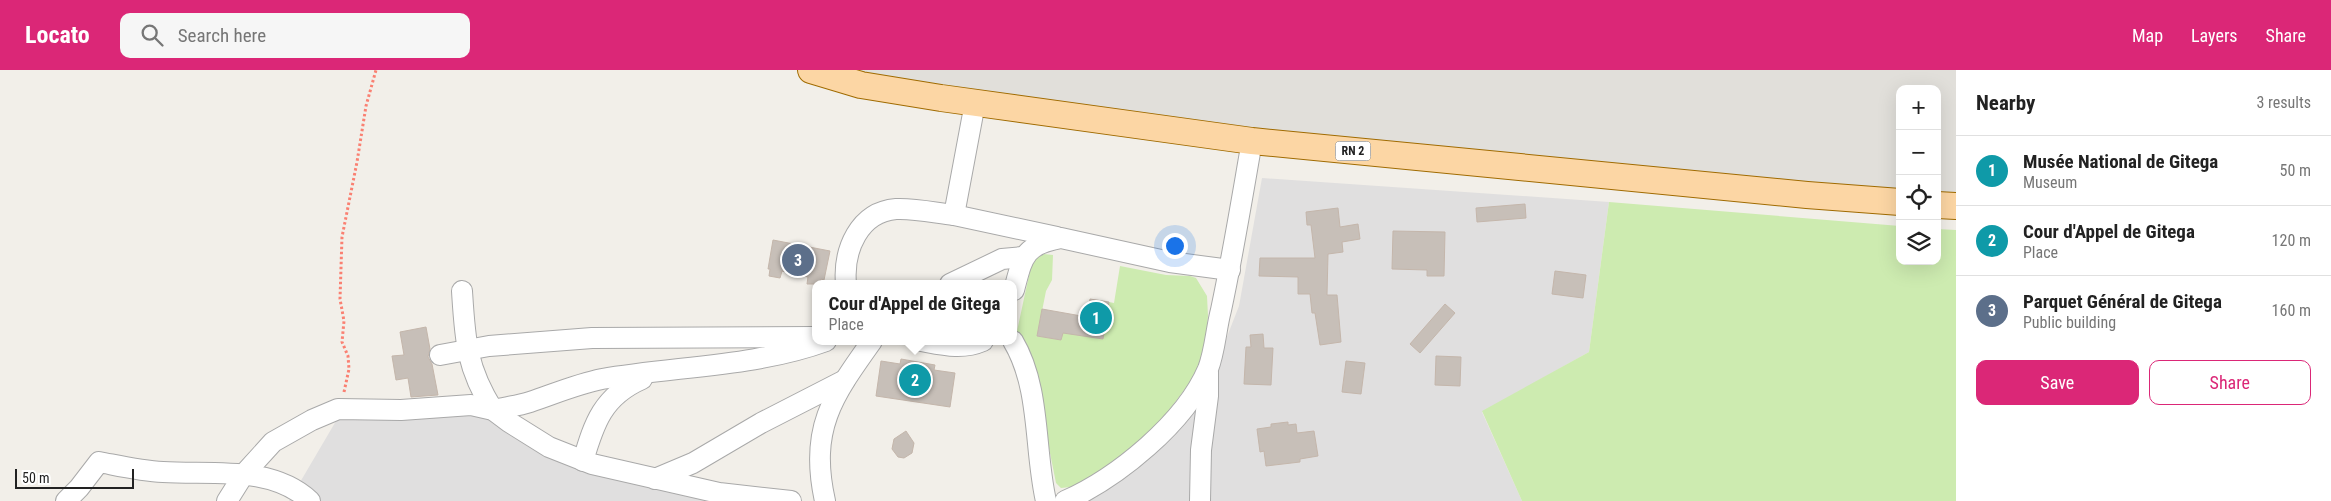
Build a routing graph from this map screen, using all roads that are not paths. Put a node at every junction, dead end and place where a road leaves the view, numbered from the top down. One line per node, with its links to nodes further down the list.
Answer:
1 (811, 70): 2 (main road, RN 2)
2 (975, 103): 3 (main road, RN 2); 7 (street)
3 (1252, 141): 4 (main road, RN 2); 10 (street)
4 (1896, 202)
5 (1941, 205): 6 (main road)
6 (1956, 206)
7 (954, 215): 8 (street); 11 (street)
8 (1061, 238): 9 (street); 10 (street)
9 (1023, 257): 12 (street); 13 (street)
10 (1230, 270): 23 (street)
11 (847, 280)
12 (958, 280)
13 (1017, 280)
14 (462, 291): 21 (street)
15 (812, 337): 21 (street)
16 (814, 345): 24 (street)
17 (869, 345): 25 (street)
18 (942, 345): 19 (street)
19 (971, 345)
20 (1015, 345): 35 (street)
21 (468, 350): 22 (street); 26 (street)
22 (440, 355)
23 (1208, 367): 36 (street); 37 (street)
24 (656, 372): 26 (street); 27 (street)
25 (845, 380): 29 (street); 34 (street)
26 (492, 410): 27 (street); 28 (street)
27 (583, 461): 29 (street)
28 (244, 474): 30 (street); 31 (street); 32 (street)
29 (655, 479): 33 (street)
30 (66, 501)
31 (227, 501)
32 (310, 501)
33 (791, 501)
34 (825, 501)
35 (1046, 501)
36 (1065, 501)
37 (1200, 501)

